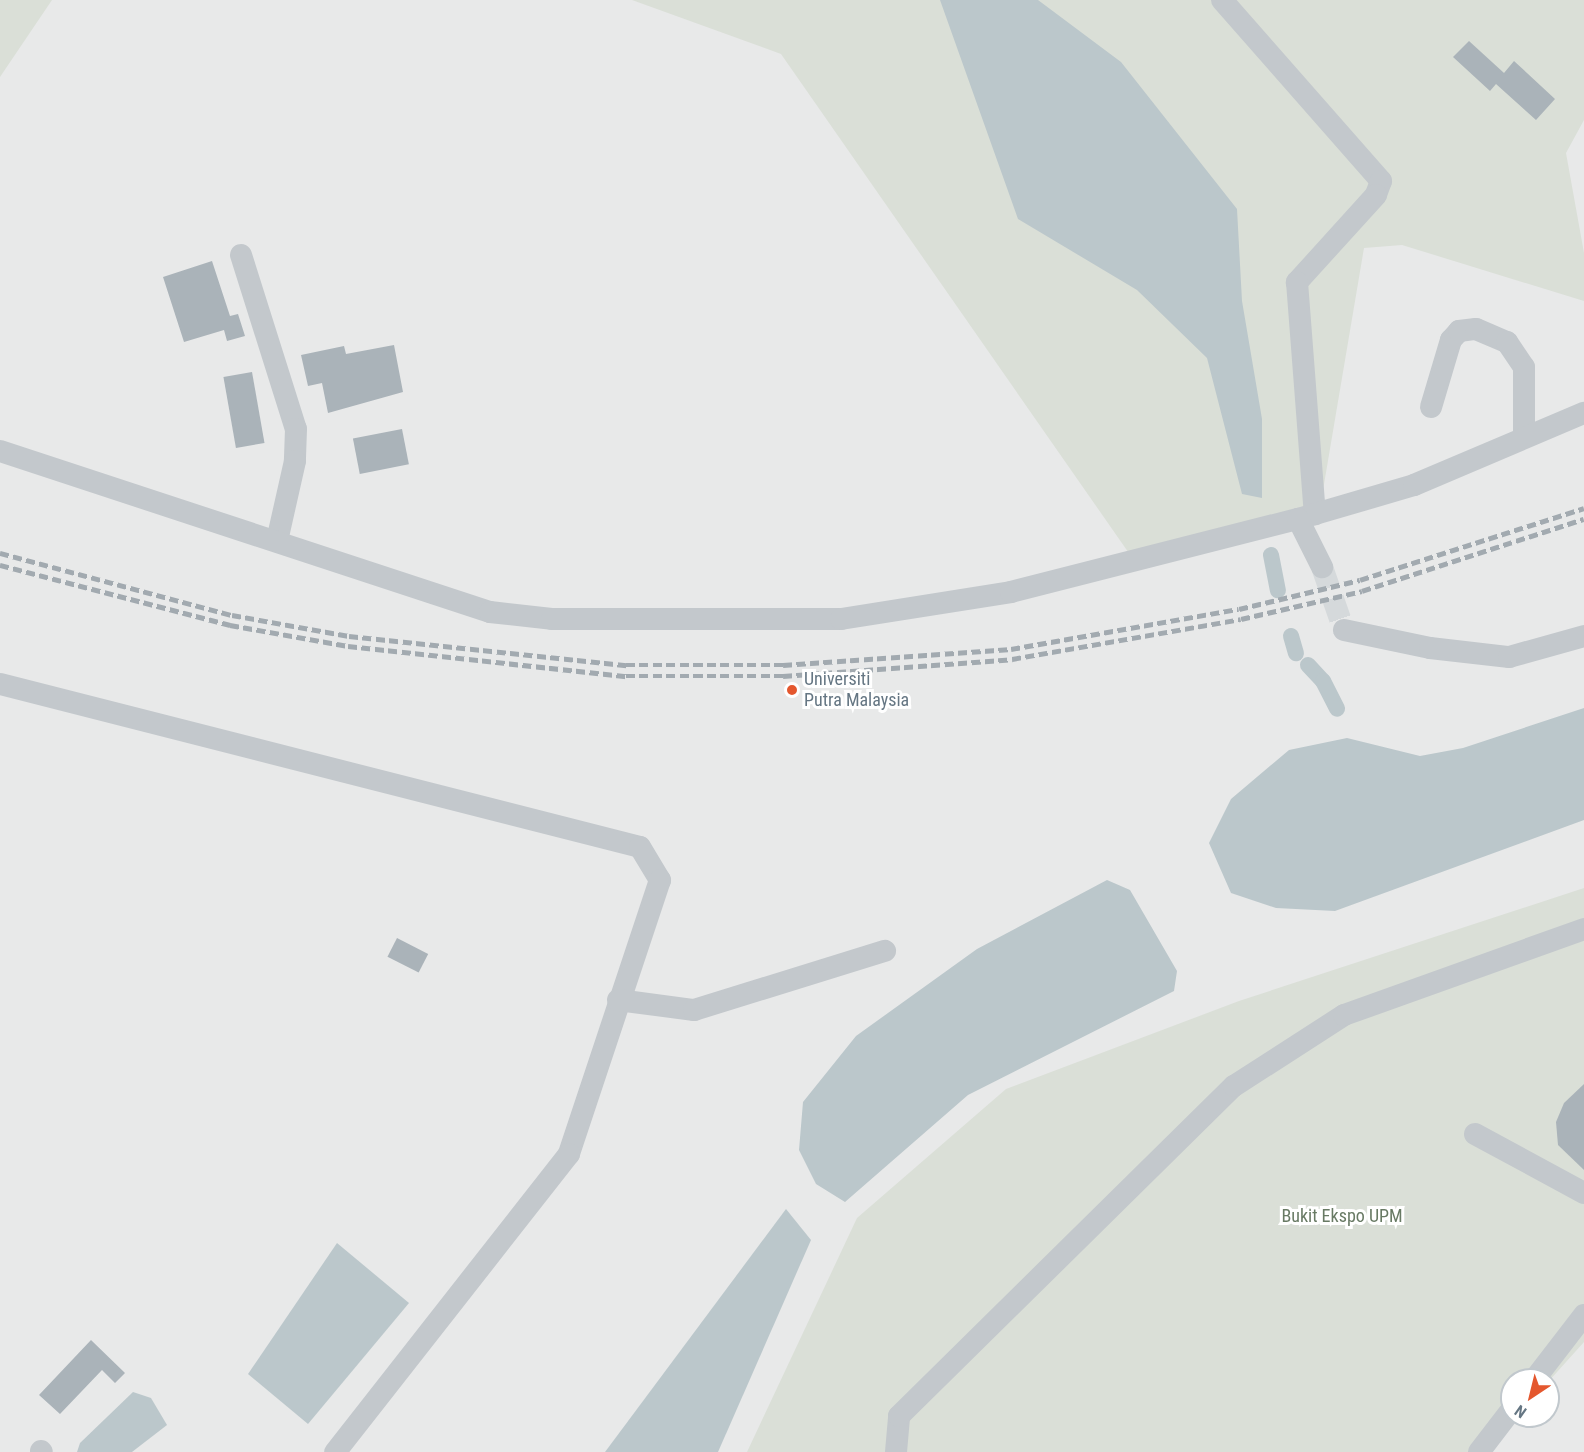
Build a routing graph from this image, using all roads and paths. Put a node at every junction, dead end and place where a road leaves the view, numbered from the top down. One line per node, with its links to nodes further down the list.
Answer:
1 (1222, 0): 7 (street)
2 (241, 255): 8 (street)
3 (1431, 407): 5 (street)
4 (1584, 413): 5 (street)
5 (1524, 437): 7 (street)
6 (0, 451): 8 (street)
7 (1306, 516): 8 (street); 9 (street)
8 (277, 541)
9 (1322, 567)
10 (1344, 630): 11 (street)
11 (1584, 636)
12 (7, 684): 15 (street)
13 (1584, 929): 22 (street)
14 (885, 951): 15 (street)
15 (618, 1000): 21 (street)
16 (1475, 1134): 17 (street)
17 (1584, 1192)
18 (1584, 1315): 19 (street)
19 (1543, 1368)
20 (1500, 1425): 23 (street)
21 (335, 1452)
22 (896, 1452)
23 (1479, 1452)

